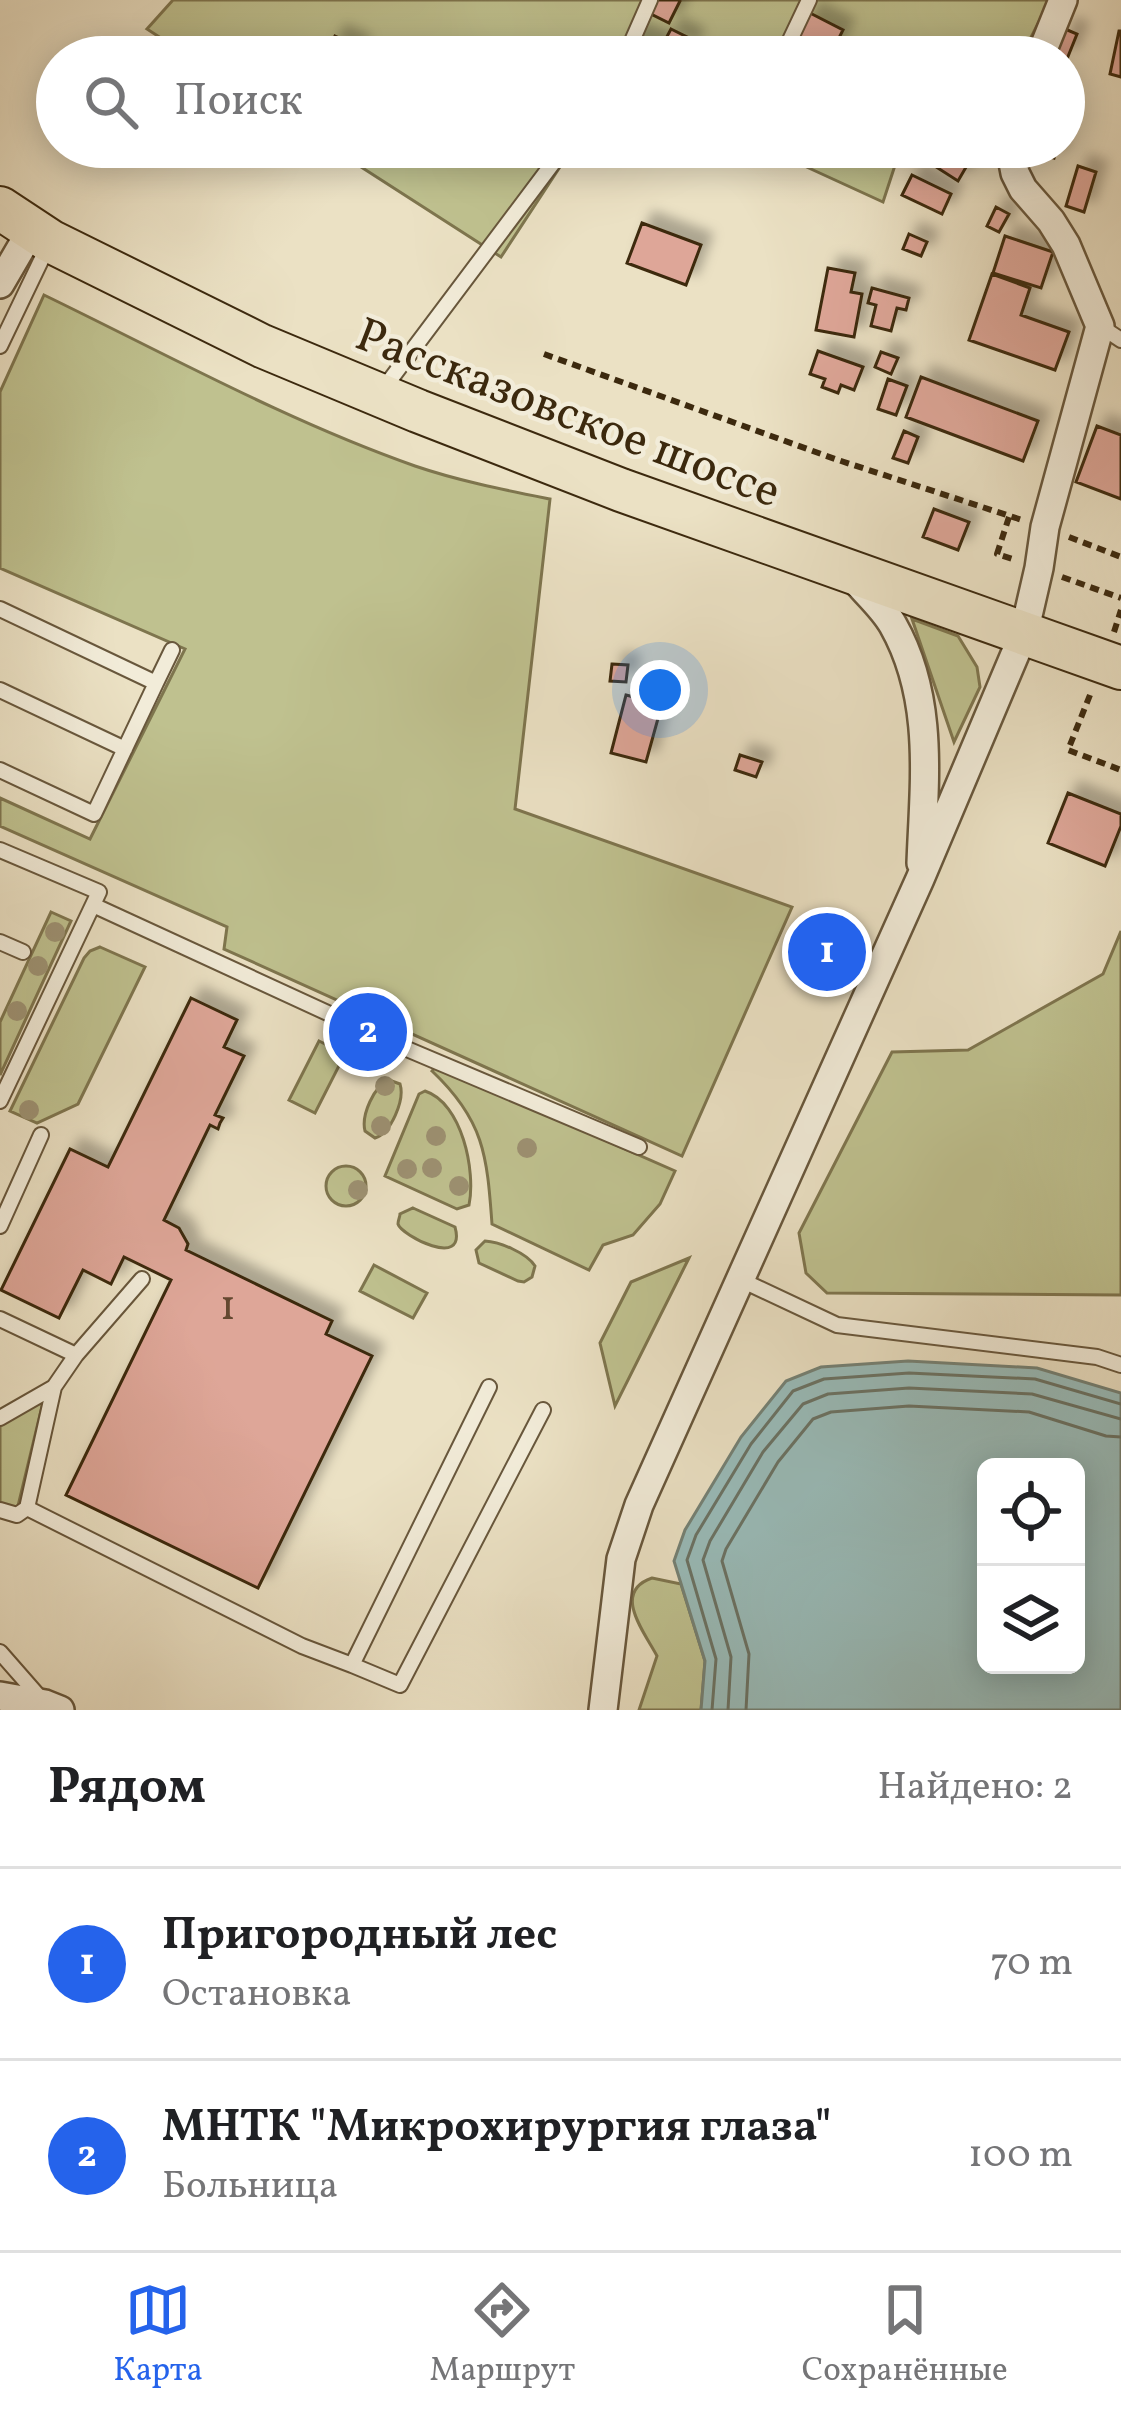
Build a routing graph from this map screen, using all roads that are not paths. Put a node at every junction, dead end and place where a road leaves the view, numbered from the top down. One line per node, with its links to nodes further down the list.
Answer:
1 (650, 0): 4 (lane)
2 (809, 0): 5 (lane)
3 (1063, 0): 6 (street)
4 (634, 36)
5 (792, 36)
6 (1048, 36)
7 (549, 168): 13 (lane)
8 (1014, 168): 11 (street)
9 (27, 226): 10 (street); 12 (lane); 13 (main road, Рассказовское шоссе)
10 (0, 284)
11 (1111, 333): 16 (street)
12 (0, 346)
13 (379, 395): 14 (main road, Рассказовское шоссе)
14 (846, 570): 16 (main road, Рассказовское шоссе); 24 (street)
15 (0, 609): 19 (lane)
16 (1024, 633): 18 (main road, Рассказовское шоссе); 24 (street)
17 (172, 650): 19 (lane)
18 (1112, 665)
19 (156, 683): 21 (lane)
20 (0, 690): 21 (lane)
21 (125, 749): 22 (lane)
22 (0, 770)
23 (0, 850): 25 (lane)
24 (920, 879): 33 (street)
25 (93, 904): 28 (lane); 30 (lane)
26 (0, 942): 27 (lane)
27 (23, 952)
28 (0, 1101)
29 (41, 1135): 31 (lane)
30 (639, 1147)
31 (0, 1226)
32 (142, 1279): 35 (lane)
33 (739, 1279): 36 (lane); 47 (street)
34 (0, 1319): 35 (lane)
35 (76, 1355): 37 (lane)
36 (1121, 1365)
37 (54, 1387): 40 (lane); 41 (lane)
38 (489, 1387): 44 (lane)
39 (543, 1410): 44 (lane)
40 (0, 1418)
41 (27, 1508): 42 (lane); 44 (lane)
42 (0, 1510)
43 (0, 1652): 46 (lane)
44 (352, 1665)
45 (0, 1696): 46 (street)
46 (53, 1707)
47 (603, 1710)

